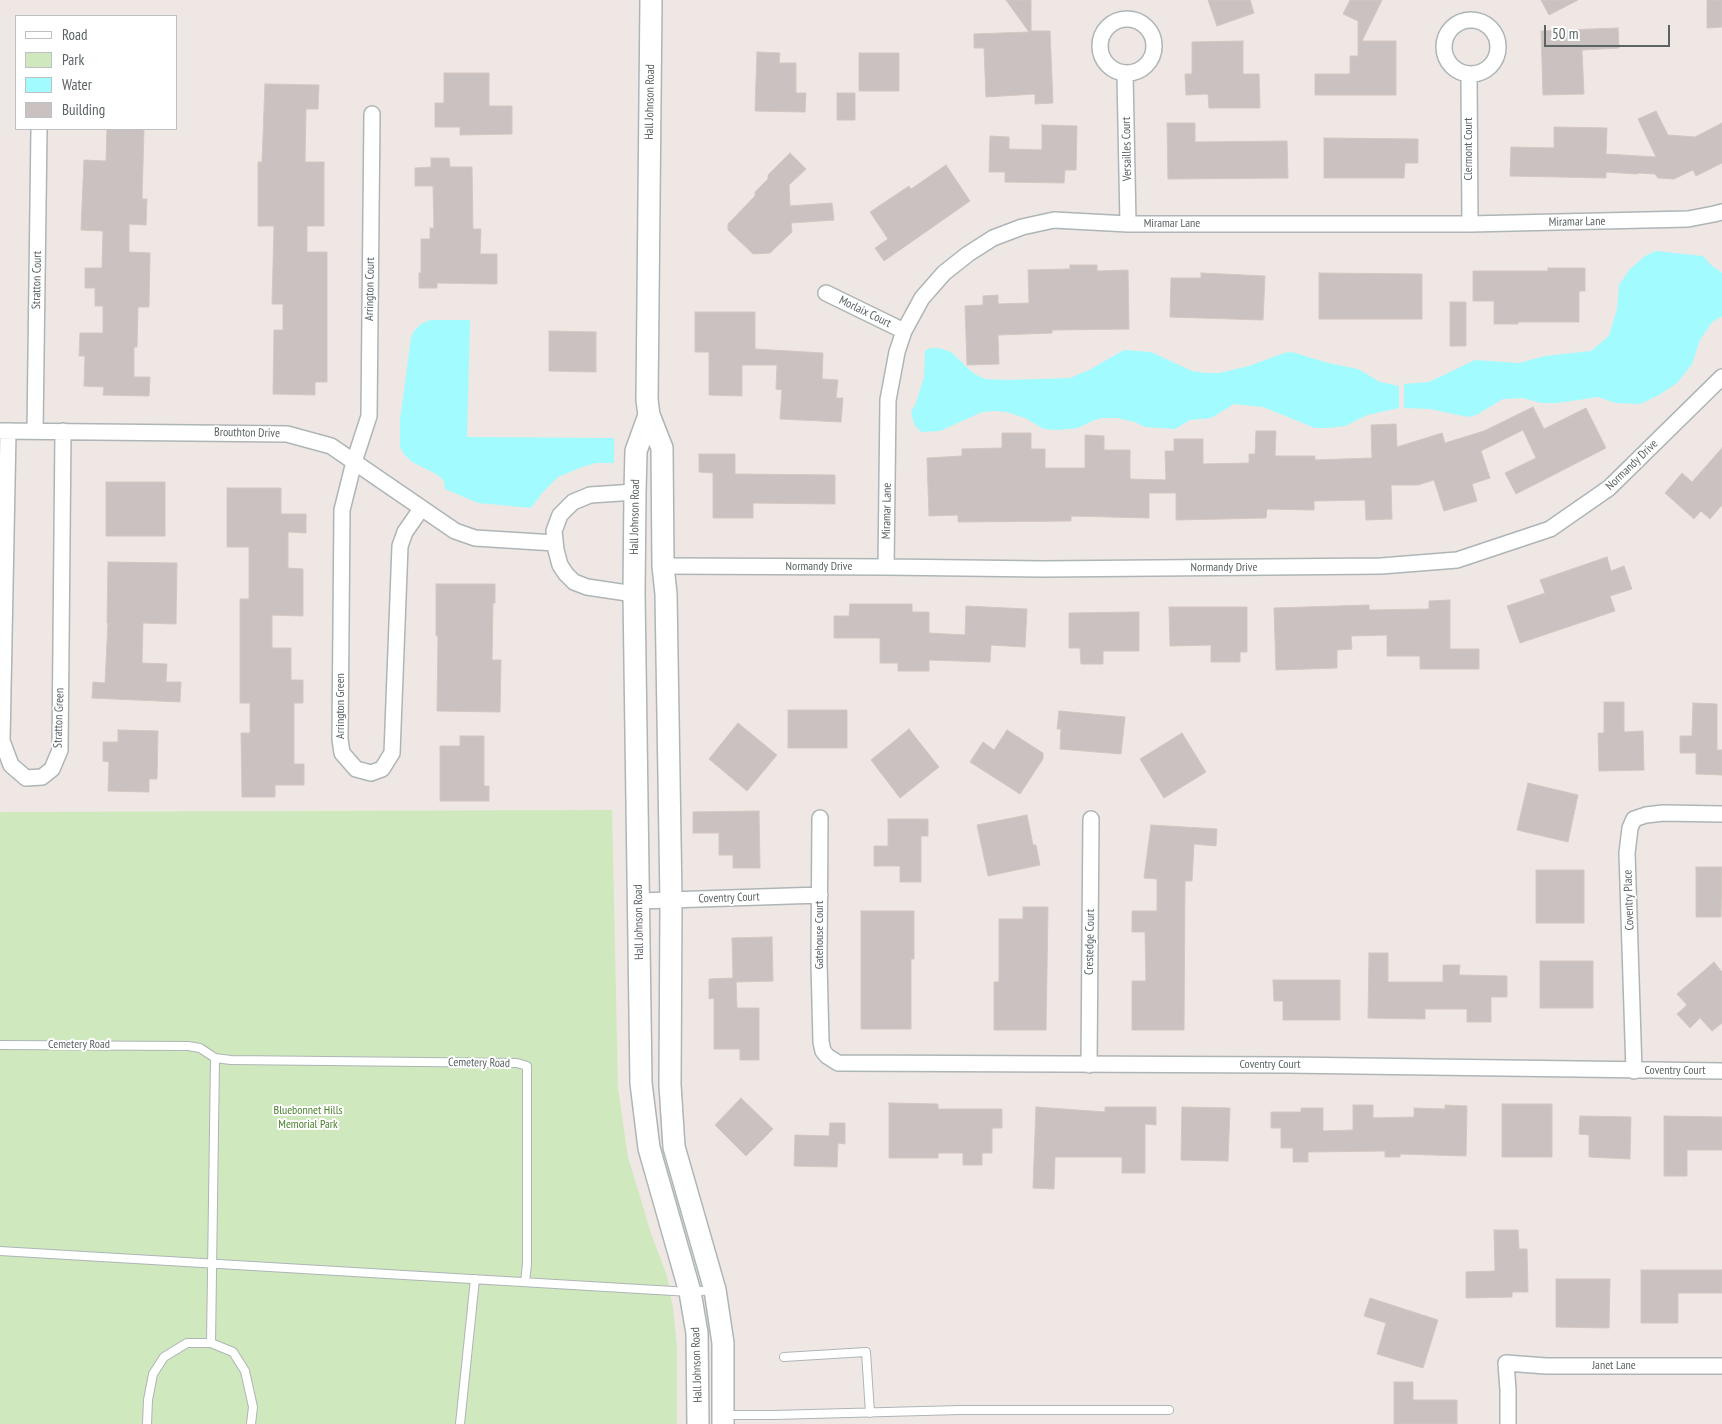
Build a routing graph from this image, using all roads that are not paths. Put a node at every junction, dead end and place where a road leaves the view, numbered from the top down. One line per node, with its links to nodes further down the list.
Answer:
1 (651, 0): 12 (main road, Hall Johnson Road)
2 (1125, 74): 7 (street, Versailles Court)
3 (1469, 74): 8 (street, Clermont Court)
4 (372, 114): 16 (street, Arrington Court)
5 (39, 130): 14 (street, Stratton Court)
6 (1722, 212): 8 (street, Miramar Lane)
7 (1128, 224): 8 (street, Miramar Lane); 10 (street, Miramar Lane)
8 (1470, 224)
9 (826, 293): 10 (street, Morlaix Court)
10 (904, 331): 21 (street, Miramar Lane)
11 (1722, 377): 21 (street, Normandy Drive)
12 (650, 415): 17 (main road, Hall Johnson Road); 20 (main road, Hall Johnson Road)
13 (4, 430): 14 (street, Brouthton Drive); 15 (street, Stratton Green)
14 (35, 430): 15 (street, Brouthton Drive)
15 (64, 431): 16 (street, Brouthton Drive)
16 (354, 462): 18 (street, Brouthton Drive); 18 (street, Arrington Green)
17 (635, 492): 19 (street); 22 (main road, Hall Johnson Road)
18 (422, 509): 19 (street, Brouthton Drive)
19 (555, 543): 22 (street)
20 (663, 566): 21 (street, Normandy Drive); 27 (main road, Hall Johnson Road)
21 (886, 567)
22 (634, 594): 28 (main road, Hall Johnson Road)
23 (1722, 814): 33 (street, Coventry Place)
24 (820, 818): 26 (street, Gatehouse Court)
25 (1091, 820): 32 (street, Crestedge Court)
26 (820, 895): 27 (street, Coventry Court); 30 (street, Gatehouse Court)
27 (671, 900): 28 (street, Coventry Court); 39 (main road, Hall Johnson Road)
28 (639, 901): 40 (main road, Hall Johnson Road)
29 (0, 1045): 31 (lane, Cemetery Road)
30 (823, 1051): 32 (street, Coventry Court)
31 (214, 1058): 36 (lane); 38 (lane, Cemetery Road)
32 (1088, 1065): 33 (street, Coventry Court)
33 (1634, 1070): 34 (street, Coventry Court)
34 (1722, 1071)
35 (0, 1251): 36 (lane)
36 (212, 1263): 37 (lane); 41 (lane)
37 (475, 1279): 38 (lane); 49 (lane)
38 (525, 1282): 40 (lane)
39 (715, 1290): 40 (lane); 46 (main road, Hall Johnson Road)
40 (690, 1292): 50 (main road, Hall Johnson Road)
41 (212, 1343): 47 (lane); 48 (lane)
42 (784, 1357): 45 (lane)
43 (1722, 1366): 51 (street, Janet Lane)
44 (1169, 1410): 45 (lane)
45 (870, 1413): 46 (lane)
46 (723, 1419)
47 (146, 1424)
48 (251, 1424)
49 (460, 1424)
50 (698, 1424)
51 (1508, 1424)

